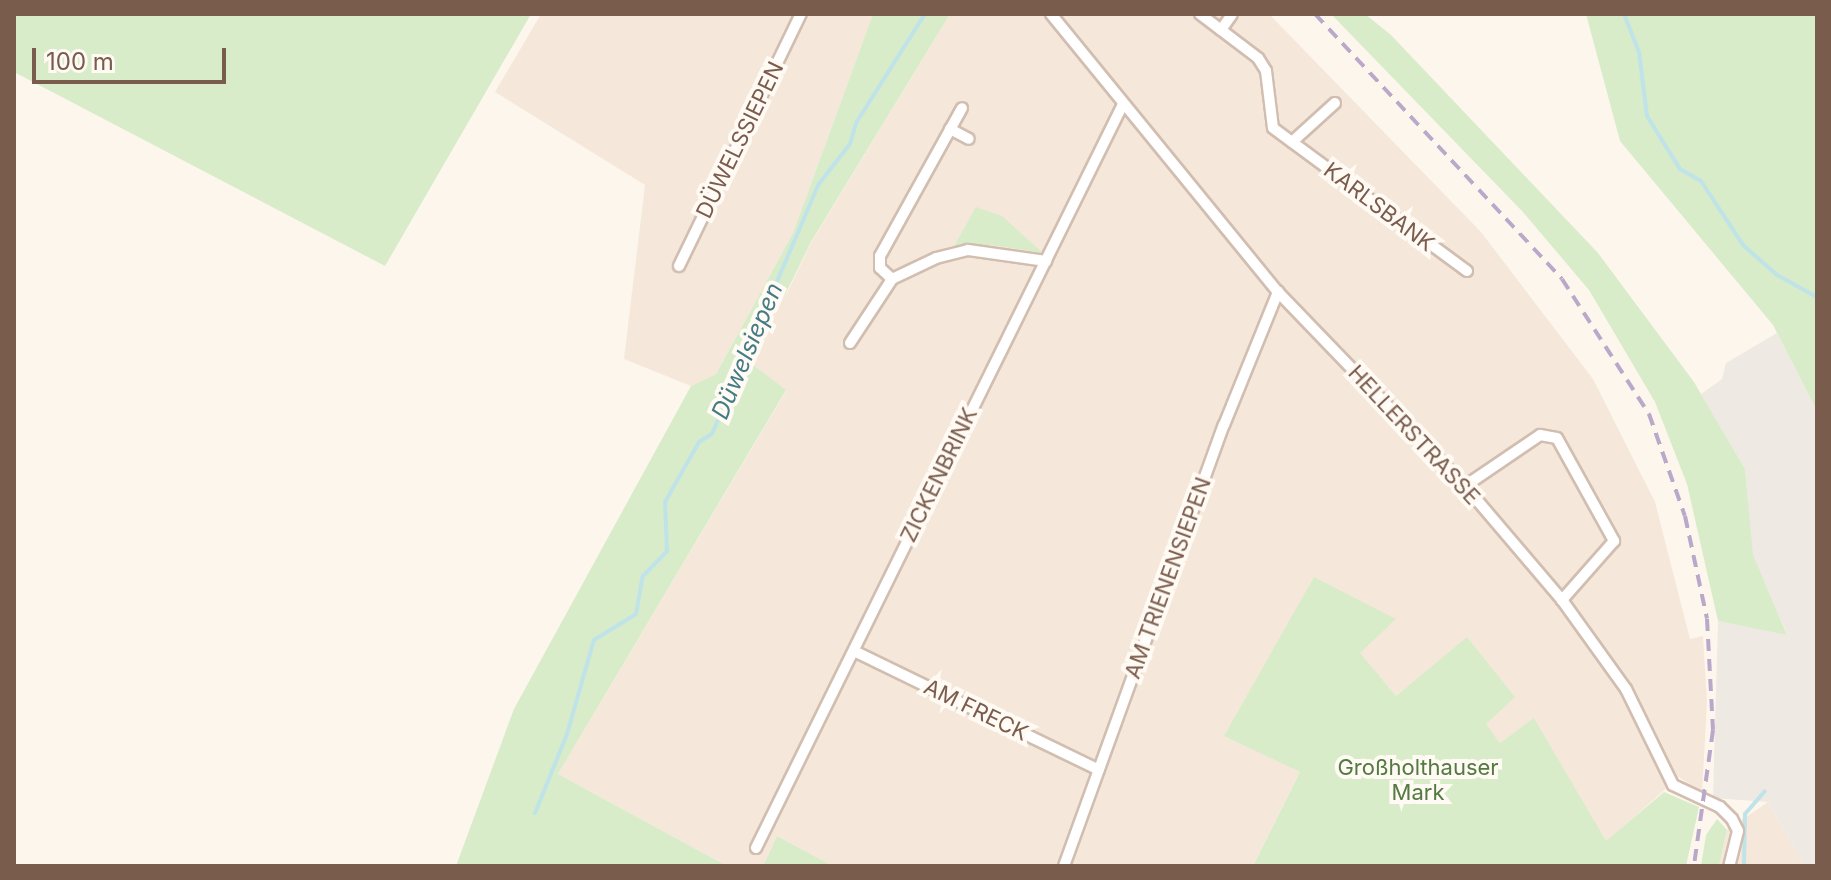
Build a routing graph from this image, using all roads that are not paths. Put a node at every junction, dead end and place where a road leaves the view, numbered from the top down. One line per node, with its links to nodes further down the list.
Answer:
1 (801, 14): 13 (street, DÜWELSSIEPEN)
2 (1051, 14): 7 (street, HELLERSTRASSE)
3 (1200, 14): 5 (street, KARLSBANK)
4 (1232, 14): 5 (street)
5 (1221, 30): 11 (street, KARLSBANK)
6 (1335, 103): 11 (street)
7 (1123, 104): 12 (street, ZICKENBRINK); 16 (street, HELLERSTRASSE)
8 (962, 108): 9 (street)
9 (950, 129): 10 (street); 15 (street)
10 (969, 139)
11 (1292, 142): 14 (street, KARLSBANK)
12 (1046, 261): 15 (street); 20 (street, ZICKENBRINK)
13 (679, 266)
14 (1467, 271)
15 (892, 279): 17 (street)
16 (1278, 292): 18 (street, HELLERSTRASSE); 21 (street, AM TRIENENSIEPEN)
17 (850, 343)
18 (1465, 486): 19 (street, HELLERSTRASSE); 19 (street)
19 (1562, 600): 24 (street, HELLERSTRASSE)
20 (854, 651): 21 (street, AM FRECK); 22 (street, ZICKENBRINK)
21 (1099, 770): 23 (street, AM TRIENENSIEPEN)
22 (756, 848)
23 (1064, 866)
24 (1729, 866)

